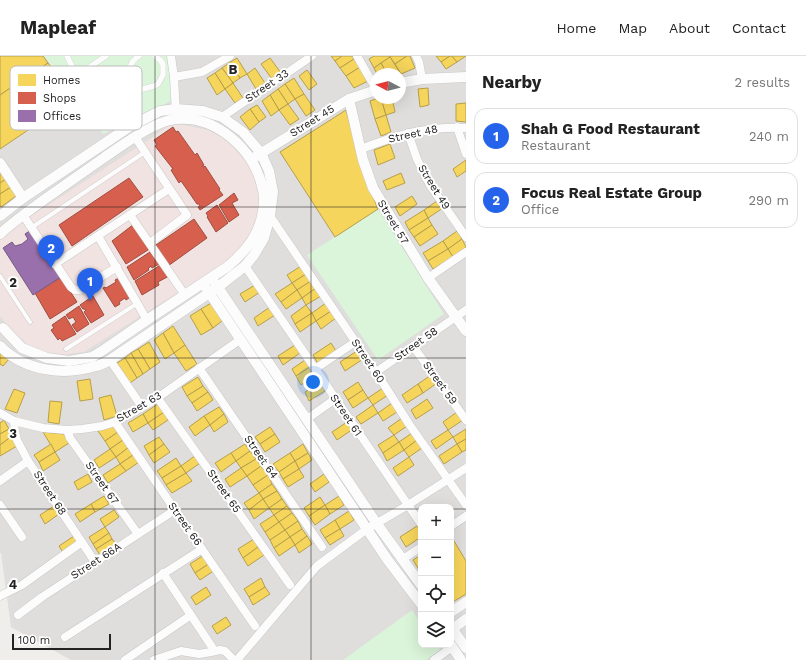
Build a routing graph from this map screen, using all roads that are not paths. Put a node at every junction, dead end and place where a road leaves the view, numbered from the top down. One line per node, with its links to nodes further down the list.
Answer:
1 (67, 56): 10 (street)
2 (106, 56): 11 (street)
3 (139, 56): 12 (street)
4 (156, 56): 18 (street)
5 (171, 56): 13 (street)
6 (230, 56): 13 (street)
7 (312, 56): 22 (street, Street 33)
8 (357, 56): 15 (street)
9 (416, 56): 16 (street)
10 (72, 66)
11 (91, 66)
12 (130, 66)
13 (174, 77): 21 (street)
14 (466, 77): 16 (street)
15 (370, 79)
16 (422, 79): 17 (street)
17 (406, 82)
18 (142, 89)
19 (370, 92): 20 (street, Street 45)
20 (349, 99): 28 (street, Street 57); 30 (street, Street 45)
21 (176, 114): 22 (street); 23 (street); 27 (street); 32 (street)
22 (222, 117): 30 (street)
23 (142, 120)
24 (462, 128): 26 (street, Street 48); 31 (street)
25 (125, 130): 34 (street)
26 (408, 133): 28 (street, Street 48); 45 (street, Street 49)
27 (135, 137): 29 (street); 35 (street)
28 (361, 149): 52 (street, Street 57)
29 (145, 152): 36 (street); 42 (lane)
30 (261, 153): 32 (street, Street 45); 41 (street)
31 (466, 154)
32 (252, 160): 53 (street)
33 (0, 163): 37 (street)
34 (76, 163): 35 (street); 37 (street)
35 (82, 172): 40 (street)
36 (170, 189): 38 (street); 46 (street)
37 (23, 198): 39 (street)
38 (130, 215): 44 (street); 46 (street)
39 (0, 216)
40 (23, 216): 42 (street); 43 (street)
41 (270, 216): 49 (street); 64 (street, Street 60)
42 (31, 228): 48 (street)
43 (0, 234)
44 (98, 236): 48 (street); 50 (street)
45 (466, 237)
46 (150, 243): 55 (street)
47 (466, 252): 52 (street)
48 (55, 264): 50 (street)
49 (245, 266): 54 (street); 70 (street, Street 61)
50 (117, 267): 56 (street)
51 (0, 276): 60 (lane)
52 (428, 278): 58 (street, Street 57)
53 (207, 281): 54 (street); 55 (street)
54 (214, 290): 63 (street); 68 (street); 76 (street)
55 (185, 295): 59 (street)
56 (138, 303): 59 (street); 67 (lane)
57 (466, 310): 58 (street, Street 58)
58 (456, 316): 62 (street, Street 57); 66 (street, Street 58)
59 (147, 320): 61 (street)
60 (30, 322)
61 (1, 328)
62 (466, 331)
63 (241, 339): 69 (street, Street 63); 93 (street)
64 (355, 342): 70 (street); 71 (street, Street 60)
65 (0, 346): 68 (street)
66 (413, 346): 71 (street, Street 58); 77 (street, Street 59)
67 (66, 349)
68 (110, 360): 74 (street)
69 (199, 368): 72 (street, Street 63); 97 (street, Street 64)
70 (315, 369): 73 (street, Street 61)
71 (376, 372): 83 (street, Street 60)
72 (157, 397): 74 (street, Street 63); 104 (street, Street 65)
73 (335, 399): 76 (street); 85 (street, Street 61)
74 (142, 407): 79 (street, Street 63)
75 (0, 413): 78 (street, Street 63)
76 (307, 419): 91 (street)
77 (466, 420)
78 (14, 421): 80 (street, Street 63); 81 (street, Street 68)
79 (115, 422): 80 (street, Street 63); 88 (street, Street 66)
80 (67, 430): 94 (street, Street 67)
81 (28, 461): 84 (street); 96 (street, Street 68)
82 (466, 468): 83 (street)
83 (448, 479): 85 (street); 87 (street, Street 60)
84 (0, 481)
85 (408, 504): 90 (street, Street 61); 91 (street)
86 (0, 505): 95 (street)
87 (466, 505)
88 (175, 510): 94 (street, Street 66A); 98 (street, Street 66)
89 (466, 516): 92 (street)
90 (418, 519)
91 (377, 524): 93 (street); 100 (street)
92 (454, 524)
93 (367, 529): 106 (street); 122 (street)
94 (138, 534): 101 (street, Street 66A)
95 (22, 538)
96 (82, 542): 101 (street, Street 68); 105 (street)
97 (322, 547)
98 (202, 549): 102 (street); 112 (street, Street 66)
99 (418, 549): 100 (street)
100 (403, 559): 103 (street)
101 (95, 562): 109 (street, Street 66A)
102 (163, 574): 110 (street); 115 (street)
103 (418, 581)
104 (290, 585)
105 (0, 596)
106 (418, 600)
107 (466, 602): 108 (street)
108 (454, 610)
109 (18, 615)
110 (192, 615): 116 (street); 120 (street)
111 (466, 619): 113 (street)
112 (255, 626)
113 (454, 627)
114 (454, 633): 119 (street)
115 (65, 637)
116 (212, 647)
117 (449, 648): 123 (street)
118 (453, 648): 124 (street)
119 (466, 648)
120 (125, 660)
121 (154, 660): 122 (street)
122 (236, 660)
123 (434, 660)
124 (461, 660)

